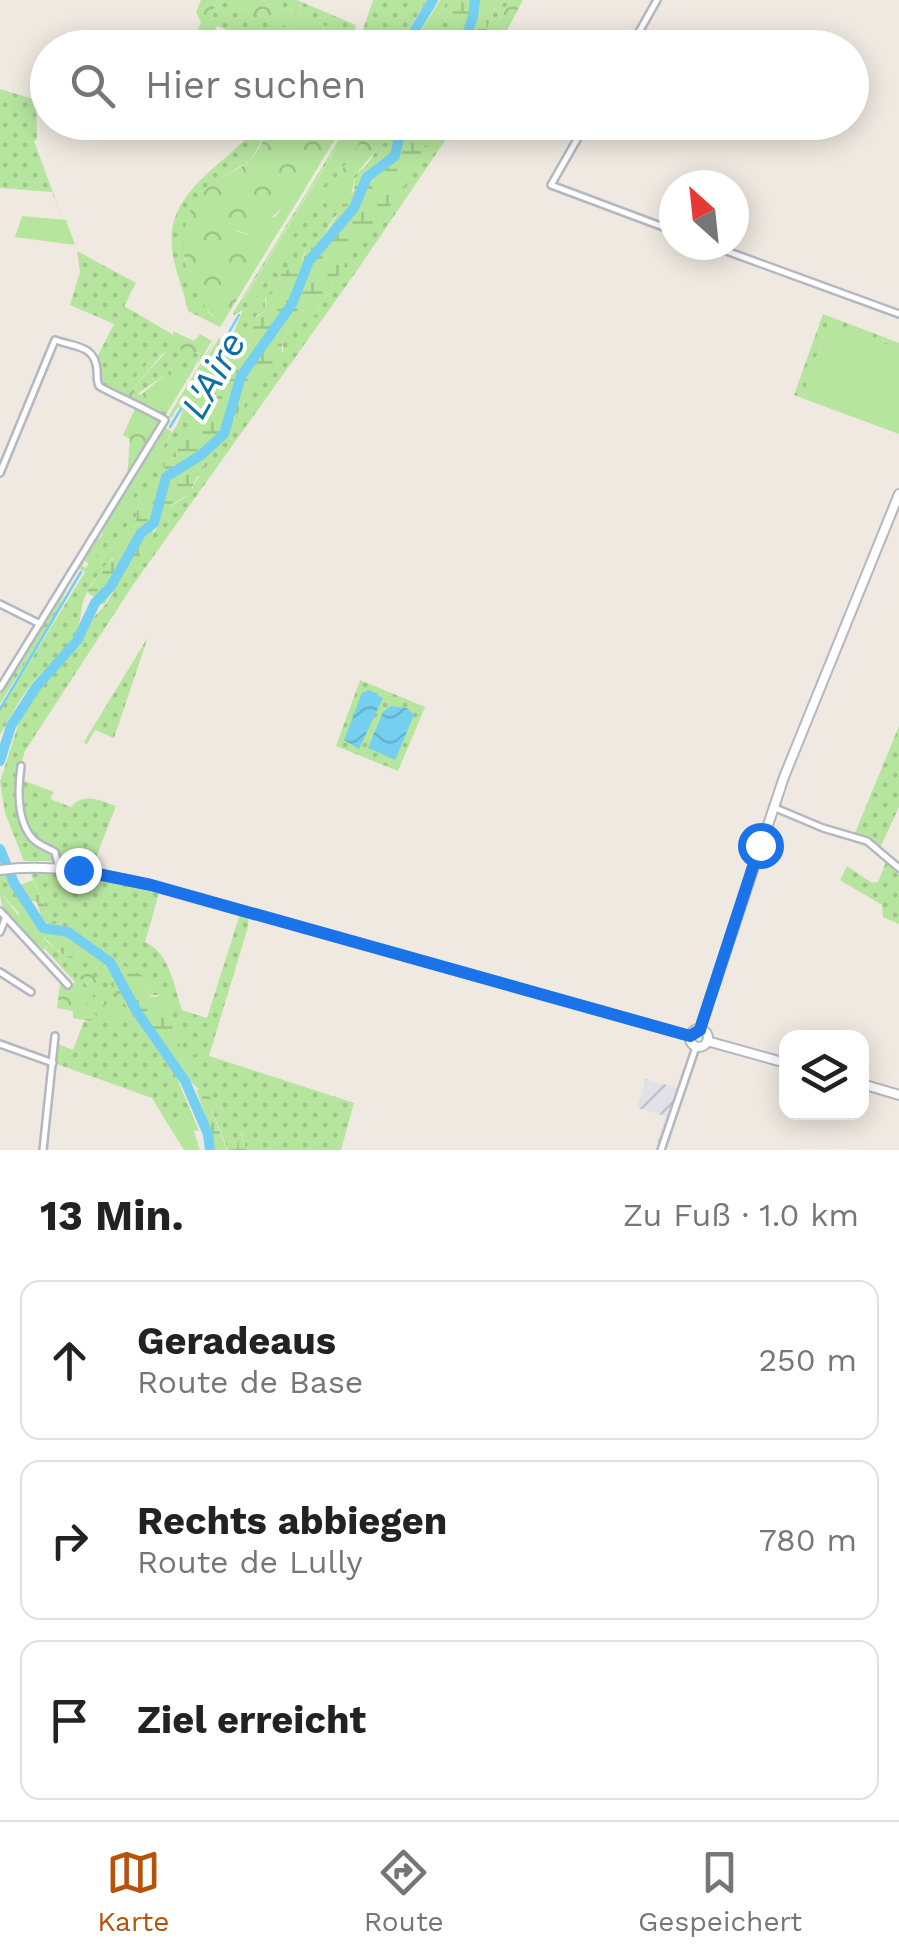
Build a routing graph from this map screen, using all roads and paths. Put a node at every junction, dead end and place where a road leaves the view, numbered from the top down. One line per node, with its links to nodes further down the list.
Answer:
1 (658, 0): 2 (street)
2 (640, 30)
3 (577, 140): 4 (street)
4 (659, 226)
5 (749, 260): 6 (street)
6 (899, 314)
7 (0, 473): 10 (street)
8 (899, 494): 13 (main road)
9 (0, 604): 10 (street)
10 (40, 624): 11 (street)
11 (0, 688)
12 (21, 766): 14 (street)
13 (773, 806): 15 (street); 23 (main road)
14 (59, 868): 16 (main road); 25 (main road)
15 (899, 868)
16 (0, 870)
17 (0, 911): 18 (street)
18 (6, 918): 19 (street); 21 (street)
19 (0, 932)
20 (0, 972): 22 (street)
21 (68, 984)
22 (30, 992)
23 (700, 1030): 25 (main road); 26 (main road)
24 (55, 1036): 30 (street)
25 (690, 1036): 28 (main road)
26 (707, 1041): 28 (main road); 29 (main road)
27 (0, 1044): 30 (street)
28 (696, 1047): 34 (street)
29 (779, 1061)
30 (53, 1062): 33 (street)
31 (869, 1086): 32 (main road)
32 (899, 1095)
33 (43, 1150)
34 (662, 1150)

